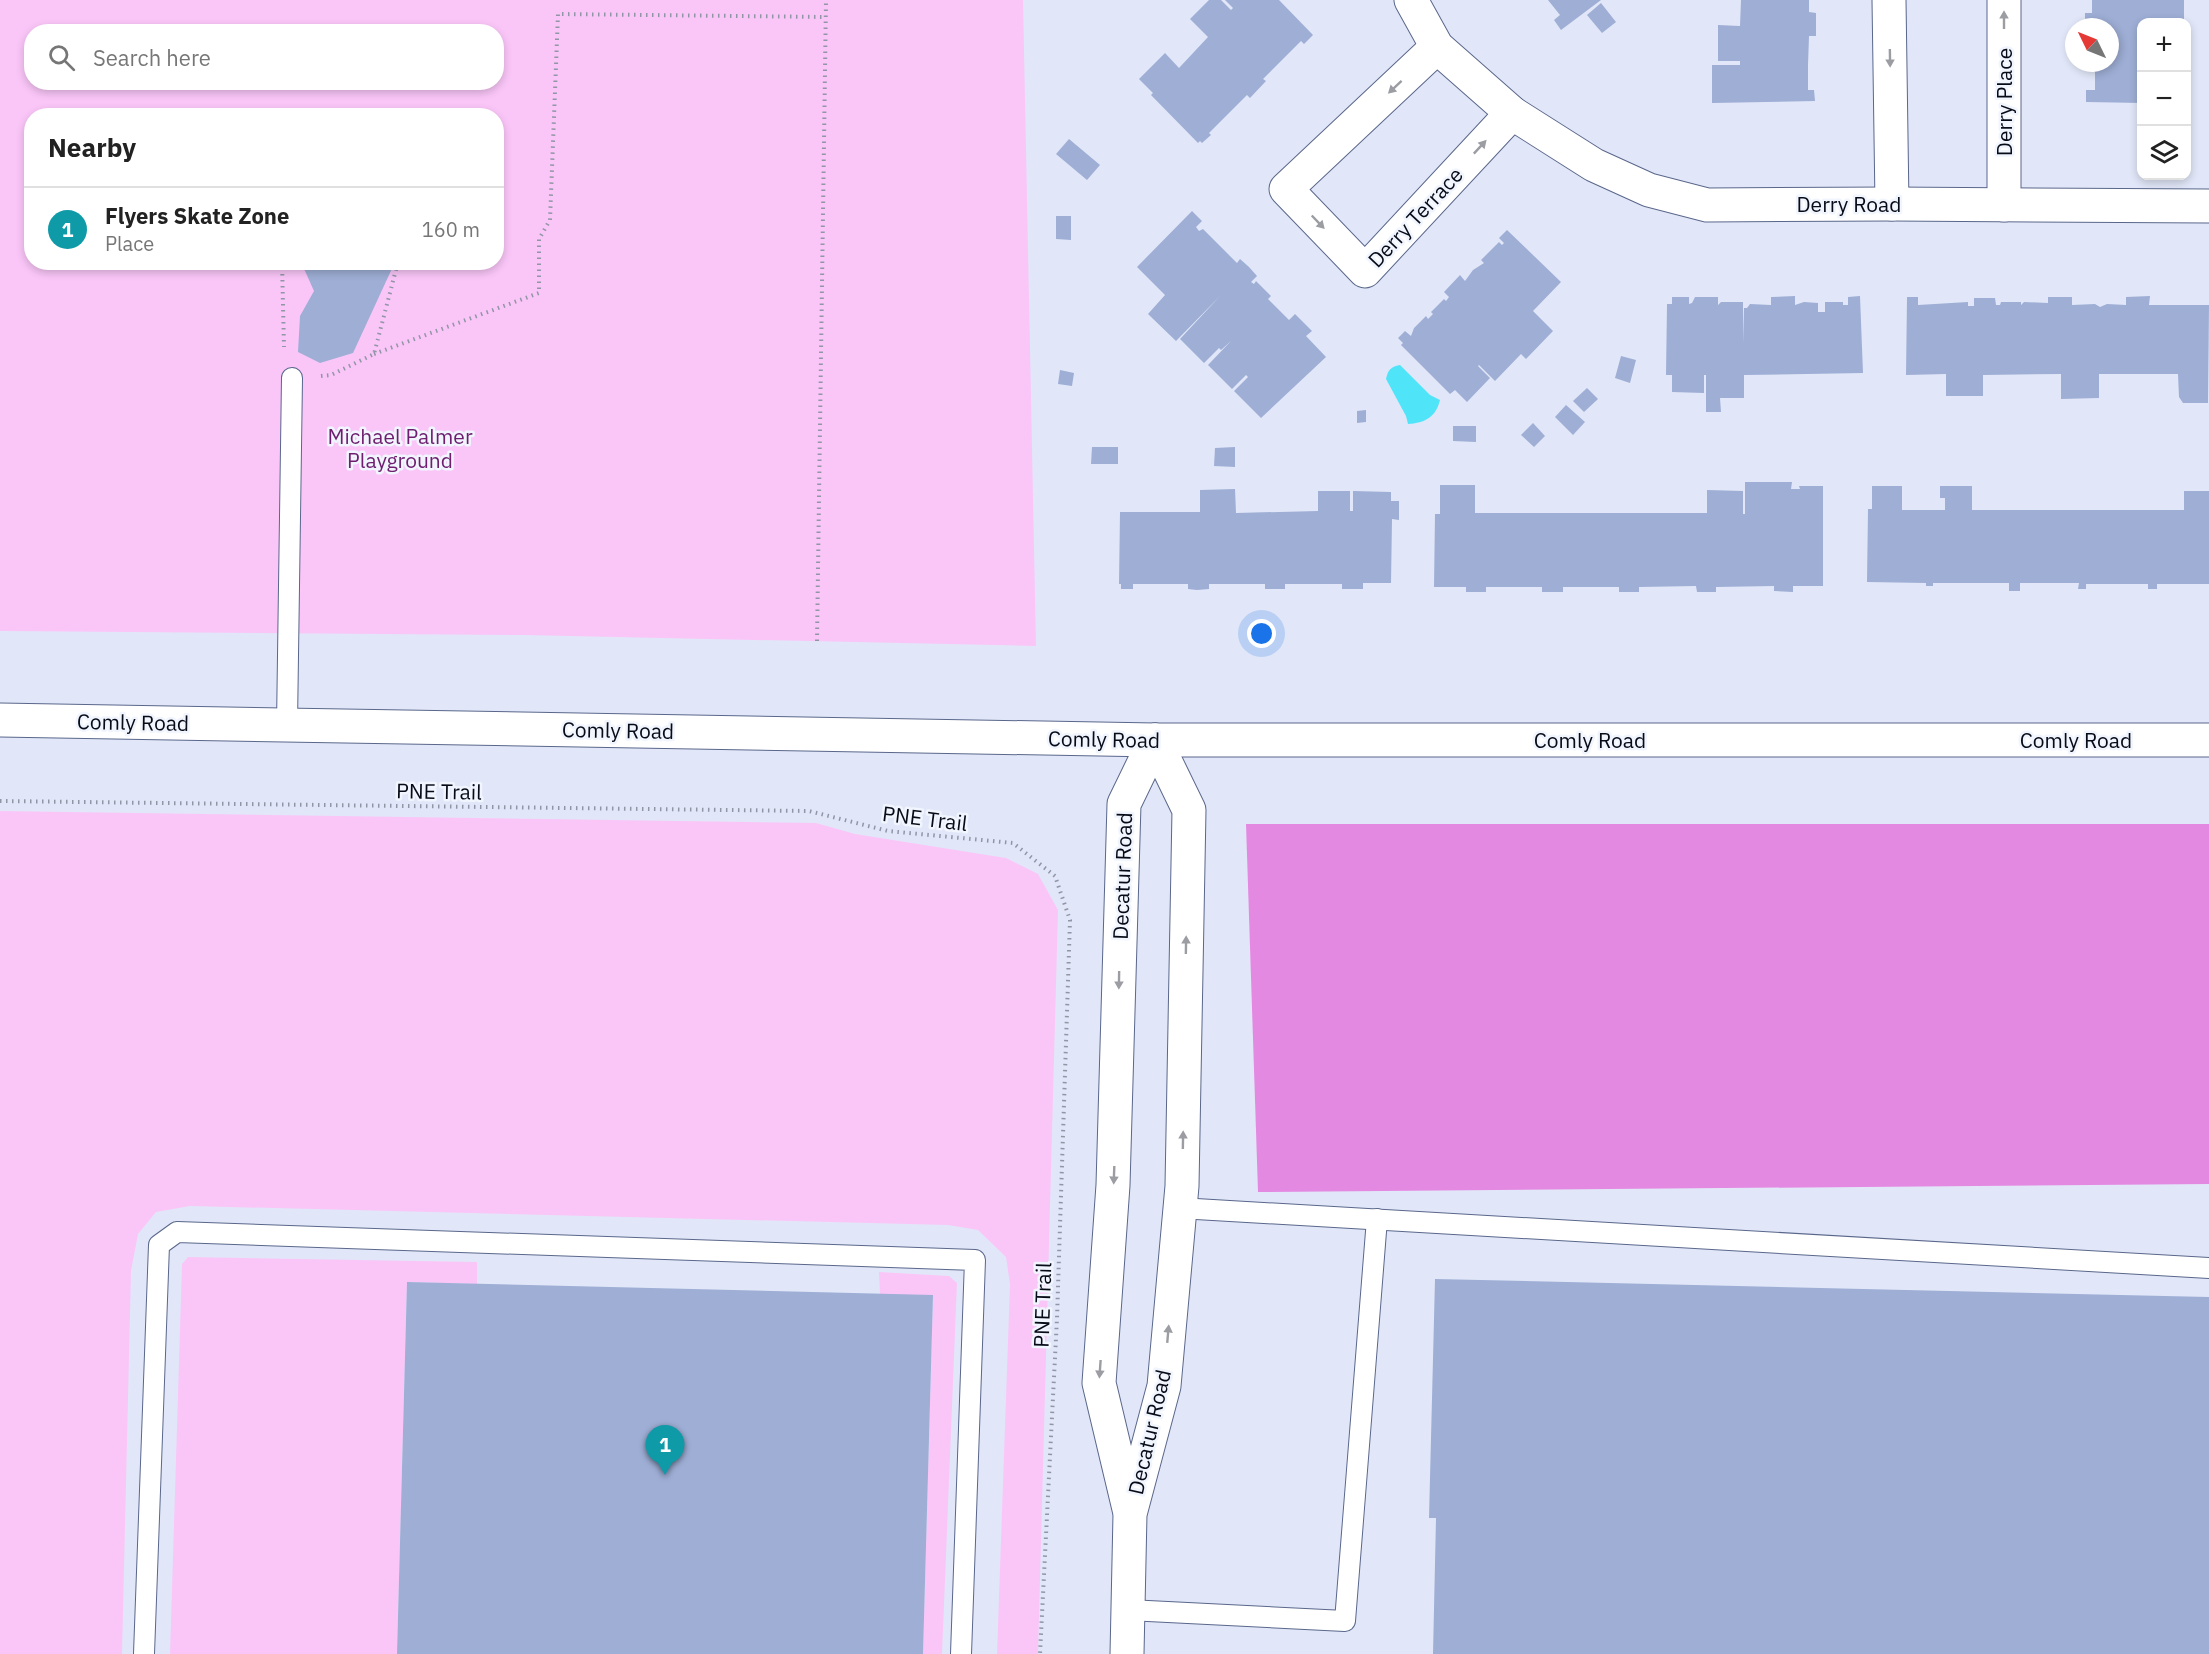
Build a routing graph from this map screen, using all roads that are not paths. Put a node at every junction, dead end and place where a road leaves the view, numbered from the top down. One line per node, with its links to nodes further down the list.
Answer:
1 (1411, 0): 4 (street, Derry Road)
2 (1889, 0): 6 (street, one-way to 6)
3 (2004, 0): 7 (street, Derry Place, one-way to 3)
4 (1437, 47): 5 (street, Derry Road); 5 (street, Derry Terrace, one-way to 5)
5 (1512, 113): 6 (street, Derry Road)
6 (1892, 204): 7 (street, Derry Road)
7 (2004, 205): 8 (street, Derry Road)
8 (2209, 206)
9 (292, 378): 11 (lane)
10 (0, 720): 11 (street, Comly Road)
11 (287, 725): 12 (street, Comly Road)
12 (1155, 740): 13 (street, Comly Road); 14 (street, Decatur Road, one-way to 12); 17 (street, Decatur Road, one-way to 17)
13 (2209, 740)
14 (1179, 1208): 15 (lane); 17 (street, Decatur Road, one-way to 14)
15 (1377, 1219): 16 (lane); 18 (lane)
16 (2209, 1268)
17 (1130, 1514): 18 (street, Decatur Road)
18 (1128, 1610): 21 (street, Decatur Road)
19 (144, 1654): 20 (lane)
20 (961, 1654)
21 (1127, 1654)

